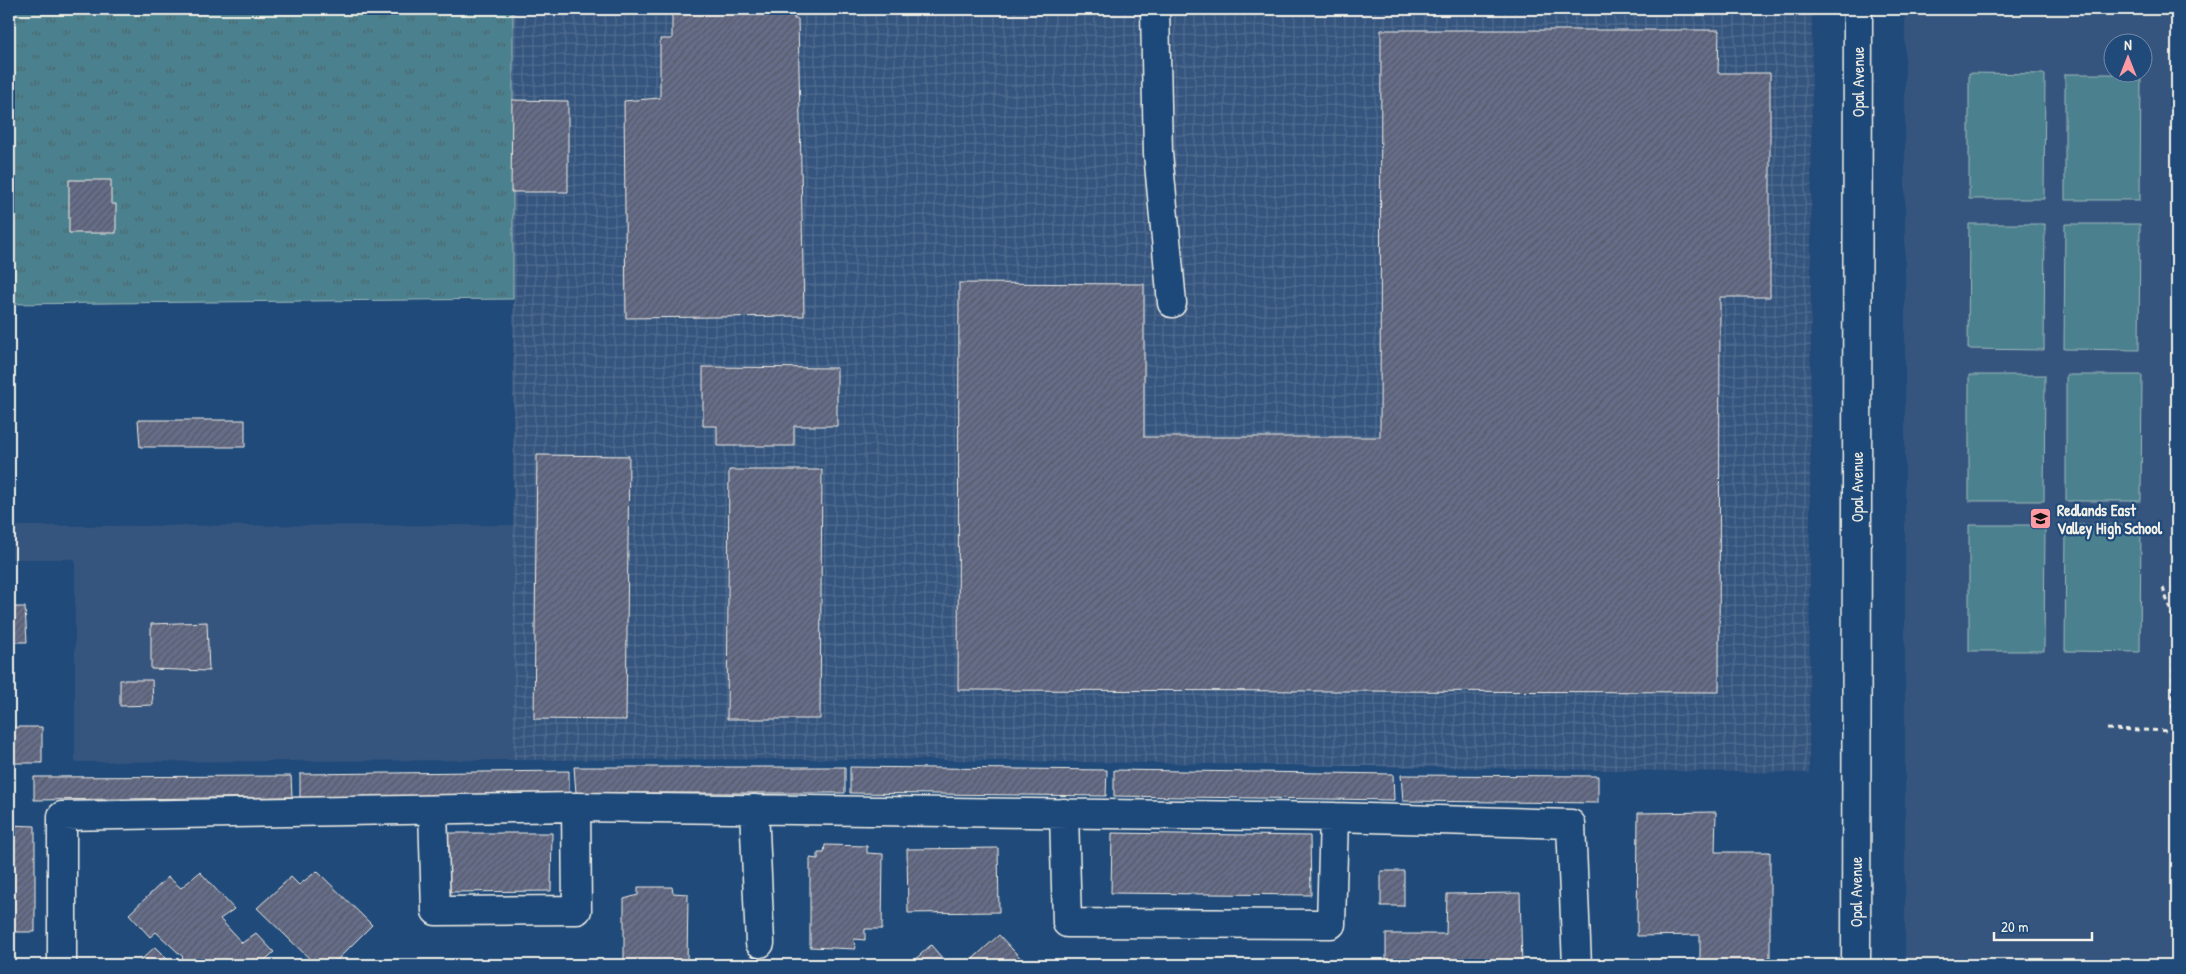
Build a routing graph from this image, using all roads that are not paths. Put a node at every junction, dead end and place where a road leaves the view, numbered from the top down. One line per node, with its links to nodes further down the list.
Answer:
1 (1155, 9): 3 (street)
2 (1858, 9): 12 (street, Opal Avenue)
3 (1172, 303)
4 (576, 807): 5 (street); 6 (street); 6 (street)
5 (754, 809): 7 (street); 9 (street)
6 (433, 810): 10 (street)
7 (1064, 813): 8 (street); 8 (street)
8 (1334, 817): 11 (street)
9 (760, 943)
10 (62, 965)
11 (1577, 965)
12 (1856, 965)

